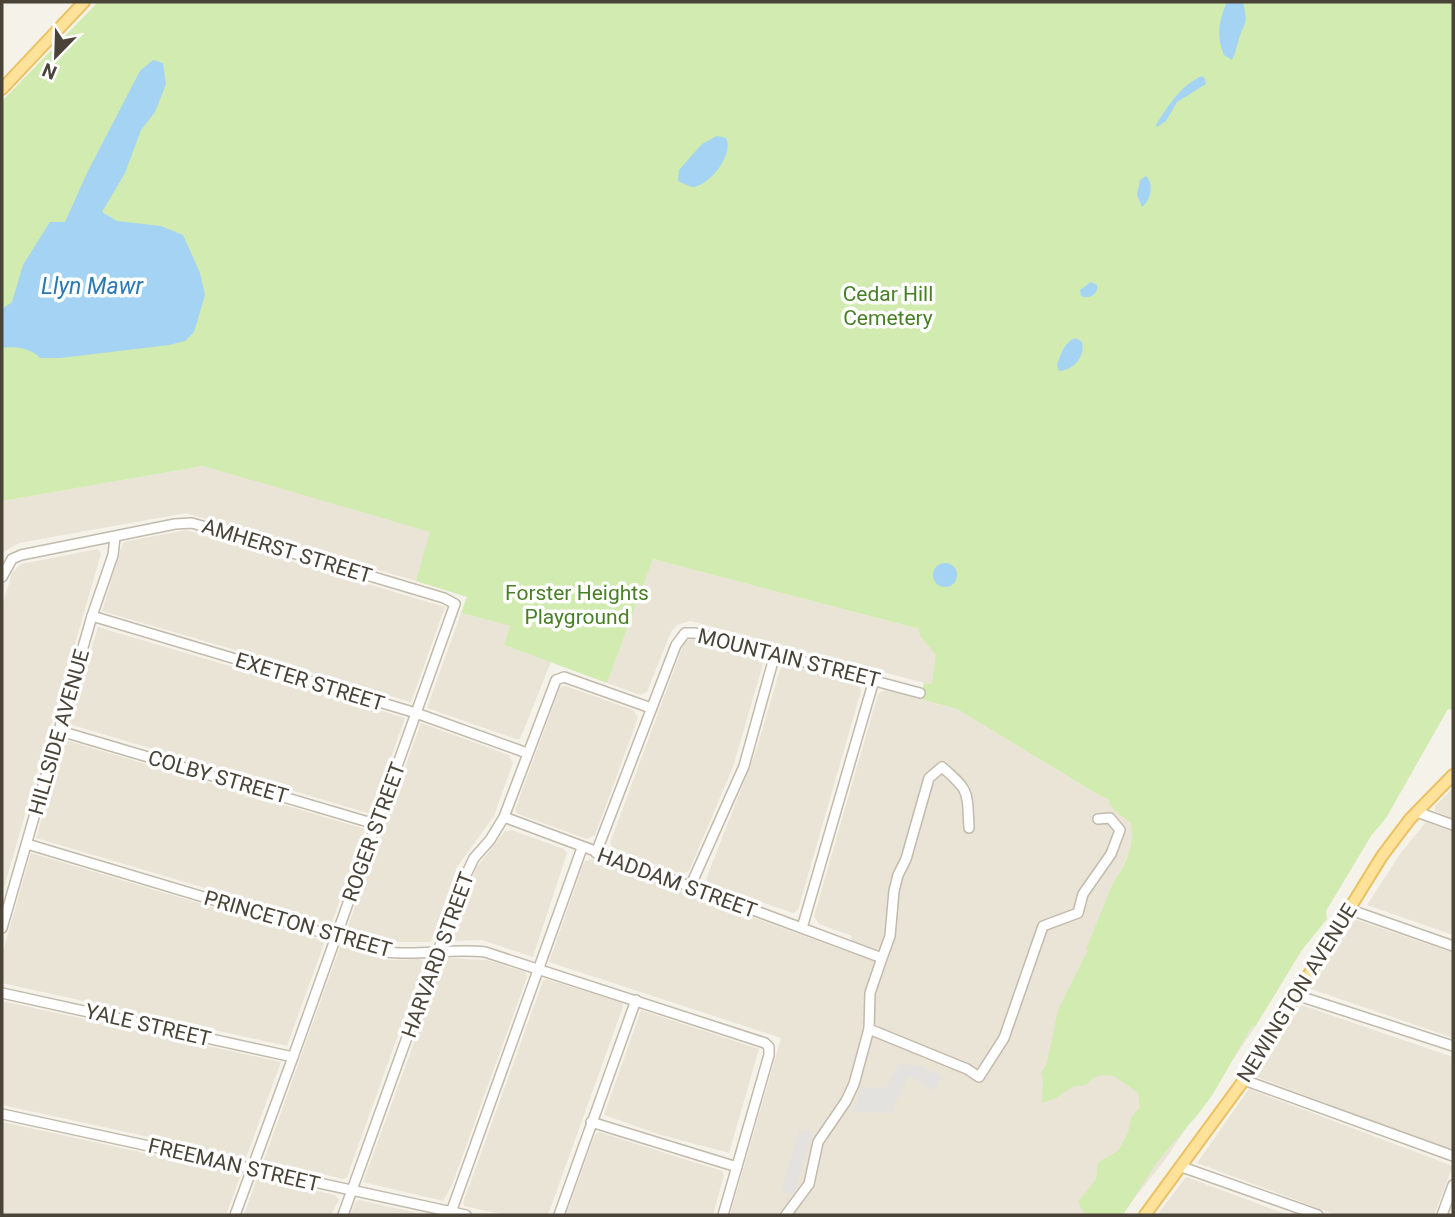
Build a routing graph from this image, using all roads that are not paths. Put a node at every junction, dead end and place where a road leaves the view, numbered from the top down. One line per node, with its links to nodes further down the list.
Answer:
1 (84, 2): 2 (main road)
2 (2, 89)
3 (115, 537): 4 (street, AMHERST STREET); 5 (street, AMHERST STREET); 6 (street, HILLSIDE AVENUE)
4 (2, 577)
5 (455, 606): 11 (street, ROGER STREET)
6 (92, 616): 11 (street, EXETER STREET); 12 (street, HILLSIDE AVENUE)
7 (775, 654): 8 (street, MOUNTAIN STREET); 10 (street, MOUNTAIN STREET); 24 (street)
8 (874, 680): 9 (street, MOUNTAIN STREET); 27 (street)
9 (920, 693)
10 (651, 708): 13 (street, HARVARD STREET); 23 (street, MOUNTAIN STREET)
11 (416, 713): 13 (street, EXETER STREET); 18 (street, ROGER STREET)
12 (60, 731): 18 (street, COLBY STREET); 21 (street, HILLSIDE AVENUE)
13 (527, 753): 16 (street, HARVARD STREET)
14 (1453, 775): 15 (main road, NEWINGTON AVENUE)
15 (1417, 812): 19 (street); 25 (main road, NEWINGTON AVENUE)
16 (504, 817): 22 (street, HADDAM STREET); 30 (street, HARVARD STREET)
17 (1098, 819): 36 (street)
18 (375, 824): 28 (street, ROGER STREET)
19 (1453, 825)
20 (969, 828): 31 (street)
21 (27, 844): 26 (street, HILLSIDE AVENUE); 28 (street, PRINCETON STREET)
22 (582, 848): 23 (street, HADDAM STREET); 32 (street)
23 (596, 853): 24 (street, HADDAM STREET)
24 (690, 887): 27 (street, HADDAM STREET)
25 (1348, 909): 29 (street); 34 (main road, NEWINGTON AVENUE)
26 (2, 928)
27 (802, 928): 31 (street, HADDAM STREET)
28 (337, 937): 30 (street, PRINCETON STREET); 38 (street, ROGER STREET)
29 (1453, 946)
30 (438, 952): 32 (street, PRINCETON STREET); 47 (street, HARVARD STREET)
31 (882, 958): 36 (street)
32 (539, 969): 35 (street, PRINCETON STREET); 48 (street)
33 (2, 993): 38 (street, YALE STREET)
34 (1296, 995): 37 (street); 39 (main road, NEWINGTON AVENUE)
35 (636, 1000): 41 (street); 43 (street, PRINCETON STREET)
36 (869, 1029): 54 (street)
37 (1453, 1046)
38 (293, 1057): 45 (street, ROGER STREET)
39 (1244, 1080): 42 (street); 44 (main road, NEWINGTON AVENUE)
40 (2, 1114): 45 (street, FREEMAN STREET)
41 (591, 1122): 43 (street); 52 (street)
42 (1453, 1156)
43 (737, 1167): 53 (street)
44 (1182, 1167): 55 (main road, NEWINGTON AVENUE); 56 (street)
45 (251, 1169): 47 (street, FREEMAN STREET); 49 (street, ROGER STREET)
46 (1453, 1185): 57 (street)
47 (353, 1192): 48 (street, FREEMAN STREET); 50 (street, HARVARD STREET)
48 (451, 1214): 51 (street, FREEMAN STREET)
49 (234, 1215)
50 (343, 1215)
51 (466, 1215)
52 (559, 1215)
53 (723, 1215)
54 (786, 1215)
55 (1145, 1215)
56 (1318, 1215)
57 (1442, 1215)

